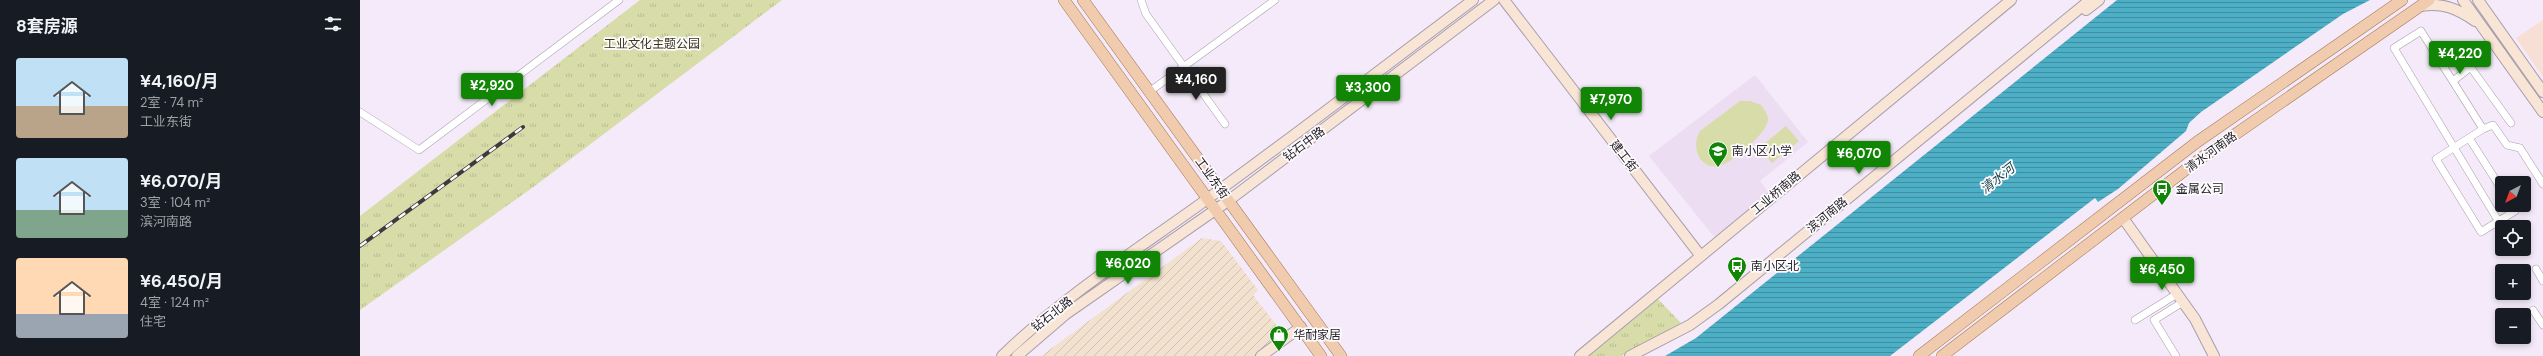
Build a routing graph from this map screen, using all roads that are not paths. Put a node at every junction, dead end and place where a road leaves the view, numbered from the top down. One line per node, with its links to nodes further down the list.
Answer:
1 (620, 0): 23 (street)
2 (1064, 0): 33 (main road, 工业东街)
3 (1083, 0): 21 (main road, 工业东街)
4 (1141, 0): 19 (street)
5 (1275, 0): 19 (street)
6 (1473, 0): 32 (main road, 钻石中路)
7 (1494, 0): 34 (main road, 钻石中路)
8 (1504, 0): 41 (main road, 建工街)
9 (2011, 0): 41 (main road, 工业桥南路)
10 (2090, 0): 55 (main road, 滨河南路)
11 (2099, 0): 56 (main road, 滨河南路)
12 (2402, 0): 57 (main road, 清水河南路)
13 (2463, 0): 16 (main road)
14 (2478, 0): 22 (main road)
15 (2425, 3): 16 (main road); 37 (main road, 清水河南路)
16 (2483, 28): 17 (main road)
17 (2492, 40): 18 (street); 24 (main road)
18 (2469, 65): 20 (street); 25 (street)
19 (1184, 67): 21 (street); 26 (street)
20 (2453, 82): 27 (street); 29 (street)
21 (1149, 92): 32 (main road, 工业东街)
22 (2543, 92)
23 (360, 112)
24 (2543, 112)
25 (2511, 123)
26 (1225, 124)
27 (2483, 129): 28 (street); 31 (street)
28 (2469, 138): 29 (street); 30 (street)
29 (2453, 148): 38 (street); 40 (street)
30 (2495, 179)
31 (2543, 184)
32 (1220, 190): 33 (main road, 钻石北路); 34 (main road, 工业东街)
33 (1208, 199): 35 (main road, 工业东街); 49 (main road, 钻石北路)
34 (1228, 201): 35 (main road, 钻石北路); 53 (main road, 工业东街)
35 (1216, 210): 48 (main road, 工业东街); 50 (main road, 钻石北路)
36 (2515, 212): 39 (street)
37 (2123, 218): 44 (main road); 58 (main road, 清水河南路)
38 (2498, 220)
39 (2502, 220)
40 (2495, 224)
41 (1700, 255): 54 (main road, 工业桥南路)
42 (2536, 269): 43 (street)
43 (2543, 281)
44 (2180, 298): 46 (street); 59 (street); 60 (main road)
45 (2533, 310): 47 (street)
46 (2135, 320)
47 (2543, 325)
48 (1300, 327): 51 (main road); 52 (main road, 工业东街)
49 (1002, 356)
50 (1017, 356)
51 (1261, 356)
52 (1321, 356)
53 (1341, 356)
54 (1580, 356)
55 (1630, 356)
56 (1644, 356)
57 (1919, 356)
58 (1942, 356)
59 (2176, 356)
60 (2214, 356)

